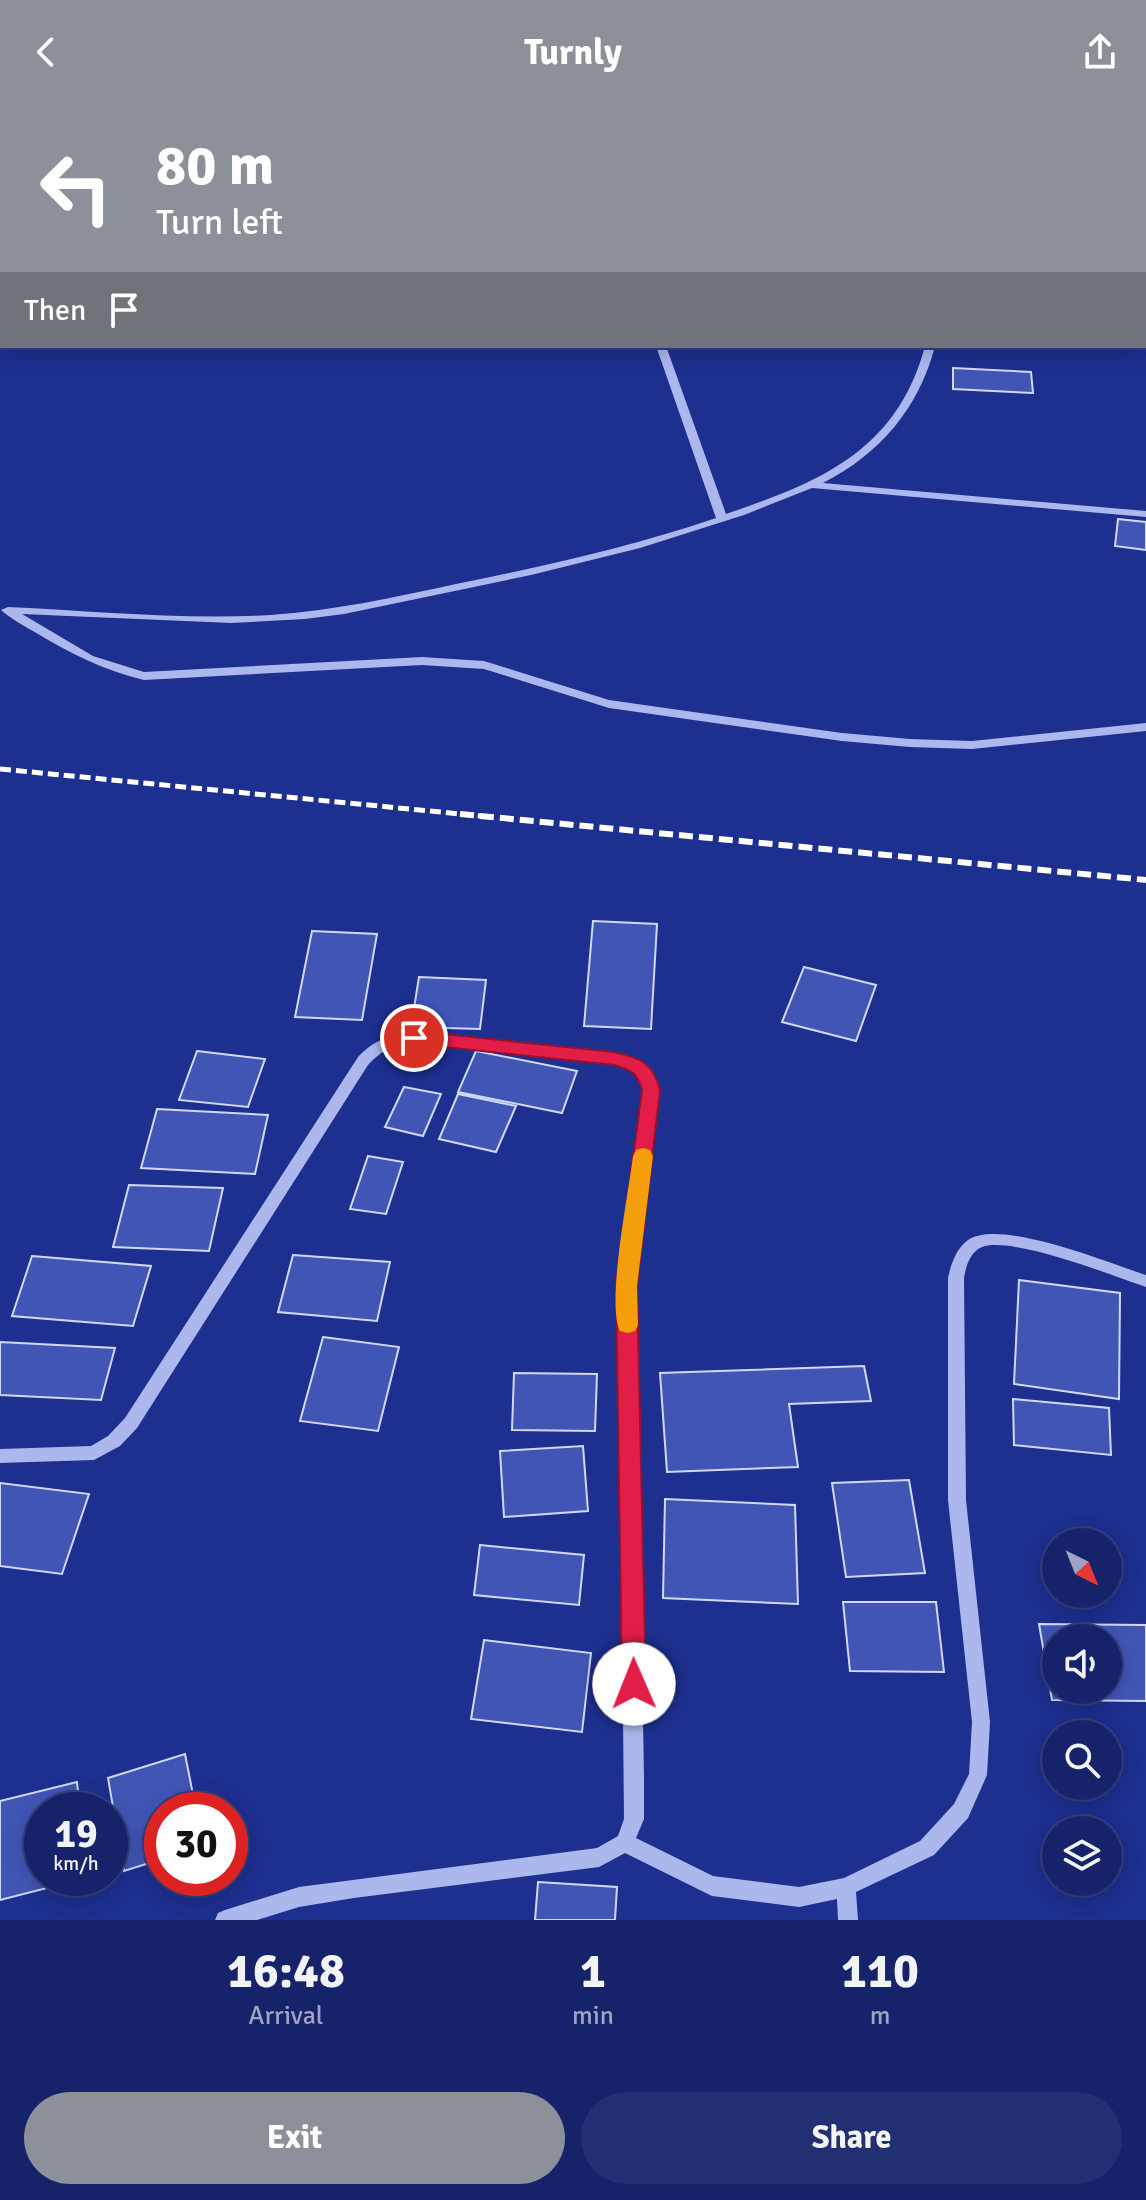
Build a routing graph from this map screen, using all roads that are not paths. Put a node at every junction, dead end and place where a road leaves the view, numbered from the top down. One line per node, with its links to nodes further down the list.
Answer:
1 (662, 348): 5 (street)
2 (929, 348): 3 (street)
3 (810, 485): 4 (street); 5 (street)
4 (1146, 514)
5 (722, 519): 6 (street)
6 (4, 610): 7 (street)
7 (1146, 727)
8 (1146, 1281): 11 (street)
9 (0, 1456): 10 (street)
10 (625, 1843): 11 (street); 12 (street)
11 (846, 1887): 13 (street)
12 (225, 1920)
13 (848, 1920)

